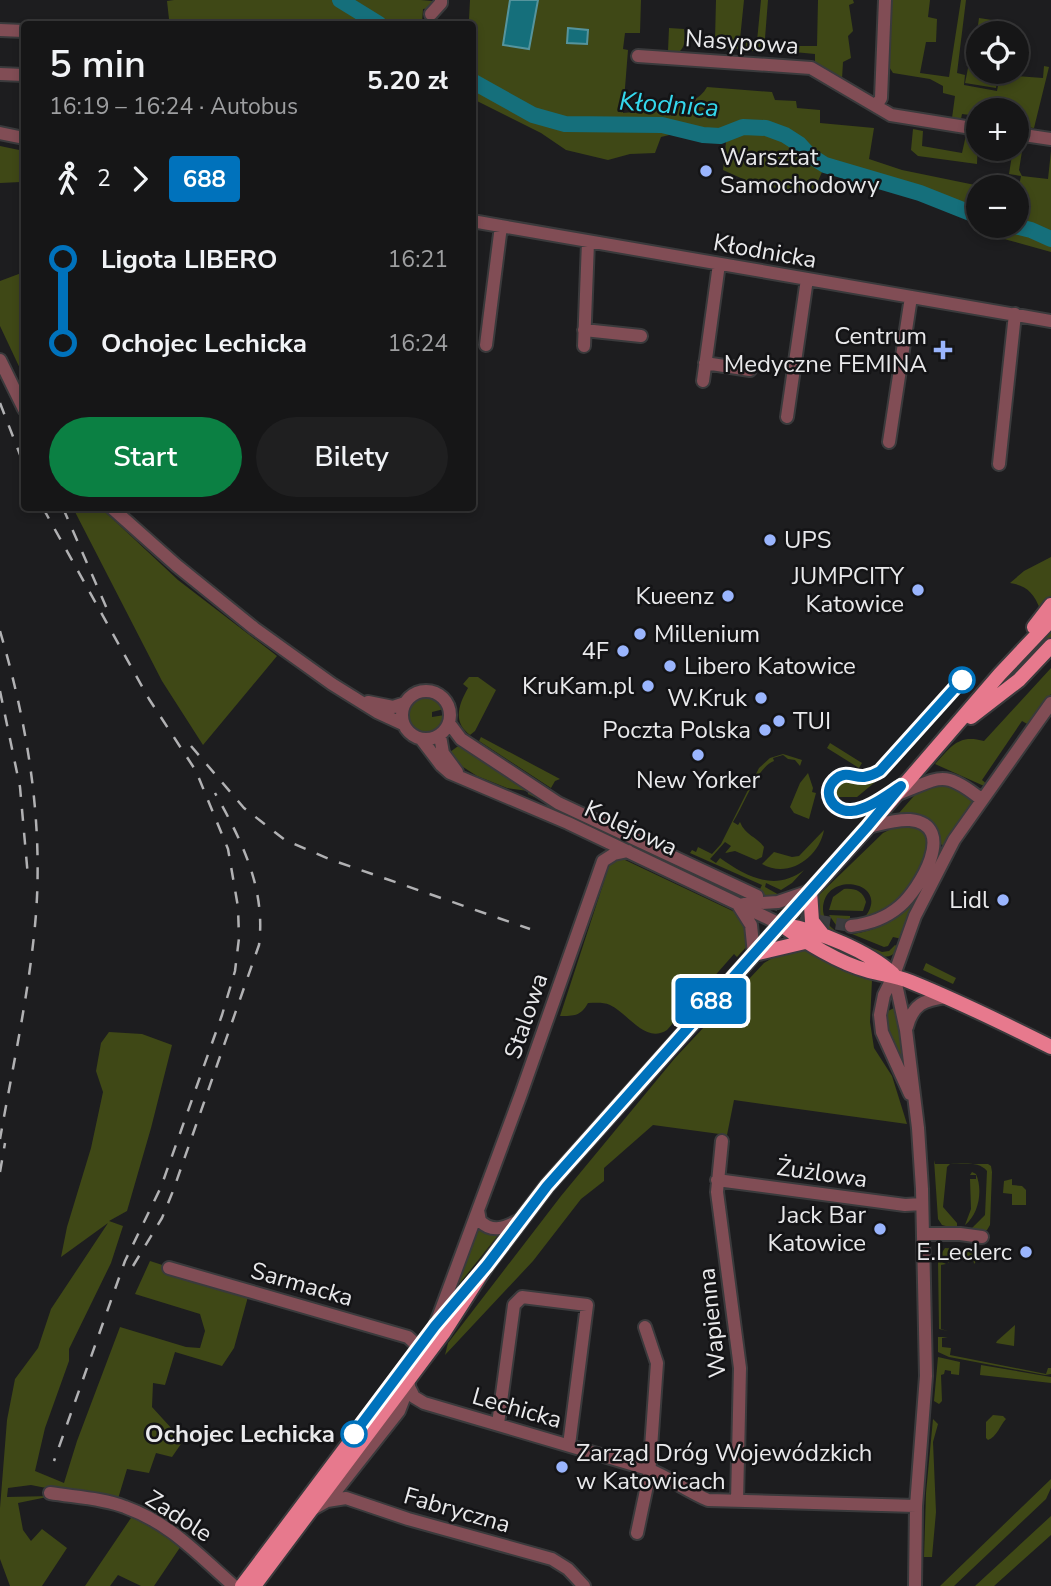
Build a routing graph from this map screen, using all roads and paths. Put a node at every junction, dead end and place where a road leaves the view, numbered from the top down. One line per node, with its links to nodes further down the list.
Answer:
1 (441, 0): 3 (street)
2 (885, 0): 9 (street)
3 (431, 14)
4 (0, 30): 5 (street)
5 (21, 31)
6 (638, 56): 9 (street, Nasypowa)
7 (0, 74): 8 (street)
8 (21, 75)
9 (876, 107): 10 (street, Nasypowa)
10 (966, 126)
11 (0, 133): 13 (street)
12 (1029, 136): 14 (street)
13 (21, 137)
14 (1051, 139)
15 (476, 222): 16 (street, Kłodnicka)
16 (501, 226): 17 (street, Kłodnicka); 25 (street)
17 (589, 242): 18 (street, Kłodnicka); 23 (street)
18 (719, 264): 19 (street, Kłodnicka); 28 (street)
19 (807, 279): 20 (street, Kłodnicka); 32 (street)
20 (911, 297): 21 (street, Kłodnicka); 33 (street)
21 (1015, 314): 22 (street, Kłodnicka); 34 (street)
22 (1051, 321)
23 (584, 330): 24 (street); 26 (street)
24 (640, 336)
25 (486, 345)
26 (584, 346)
27 (0, 360): 31 (street)
28 (705, 363): 29 (street); 30 (street)
29 (750, 370)
30 (703, 381)
31 (21, 403)
32 (787, 417)
33 (888, 442)
34 (999, 464)
35 (117, 511): 42 (street)
36 (1051, 605): 40 (main road)
37 (1051, 620): 40 (main road)
38 (1051, 646): 41 (main road)
39 (1051, 656): 41 (main road)
40 (1000, 674): 48 (main road)
41 (1019, 680): 48 (main road)
42 (361, 701): 43 (street); 46 (street)
43 (405, 703): 45 (street); 46 (street)
44 (1051, 703): 52 (street)
45 (449, 723): 47 (street); 58 (street)
46 (403, 724): 49 (street)
47 (440, 736): 49 (street); 50 (street)
48 (945, 738): 51 (main road)
49 (422, 740): 50 (street, Kolejowa)
50 (461, 778): 54 (street, Kolejowa)
51 (893, 796): 52 (street); 53 (main road)
52 (982, 800): 66 (street)
53 (867, 827): 57 (main road); 61 (street)
54 (596, 836): 55 (street, Kolejowa); 56 (street)
55 (628, 851): 56 (street); 59 (street, Kolejowa)
56 (603, 861): 75 (street, Stalowa)
57 (810, 891): 59 (street); 60 (main road); 62 (main road)
58 (757, 895)
59 (737, 903): 60 (street, Kolejowa); 64 (street)
60 (781, 924): 62 (main road, Kolejowa); 63 (main road, Kolejowa); 64 (main road)
61 (851, 926)
62 (827, 938): 66 (main road, Kolejowa)
63 (804, 942): 64 (main road); 65 (main road, Kolejowa)
64 (754, 954): 76 (main road)
65 (869, 971): 66 (main road, Kolejowa); 67 (street)
66 (894, 975): 67 (street); 68 (main road, Kolejowa); 69 (street)
67 (884, 995): 71 (street)
68 (946, 998): 69 (street); 70 (main road, Kolejowa)
69 (906, 1030): 71 (street)
70 (1051, 1047)
71 (913, 1103): 74 (street)
72 (722, 1141): 73 (street, Wapienna)
73 (717, 1180): 74 (street, Żużlowa); 94 (street, Wapienna)
74 (922, 1204): 77 (street)
75 (478, 1209): 76 (street); 81 (street, Stalowa)
76 (520, 1220): 79 (main road)
77 (923, 1234): 78 (street); 95 (street)
78 (982, 1237)
79 (487, 1265): 81 (main road); 84 (main road)
80 (169, 1268): 83 (street, Sarmacka)
81 (435, 1326): 83 (main road)
82 (645, 1327): 89 (street)
83 (419, 1347): 99 (main road)
84 (410, 1382): 85 (street); 86 (street); 96 (main road)
85 (424, 1403): 86 (street); 87 (street, Lechicka)
86 (402, 1405): 90 (street)
87 (498, 1424): 88 (street, Lechicka); 88 (street)
88 (569, 1445): 89 (street, Lechicka)
89 (648, 1469): 94 (street, Lechicka); 97 (street)
90 (344, 1482): 92 (street); 93 (street)
91 (50, 1493): 98 (street, Zadole)
92 (346, 1498): 93 (street, Fabryczna); 101 (street, Fabryczna)
93 (327, 1501): 96 (street, Fabryczna)
94 (737, 1501): 95 (street, Lechicka)
95 (916, 1506): 102 (street)
96 (311, 1510): 100 (main road)
97 (636, 1533)
98 (234, 1586)
99 (242, 1586)
100 (254, 1586)
101 (584, 1586)
102 (915, 1586)

